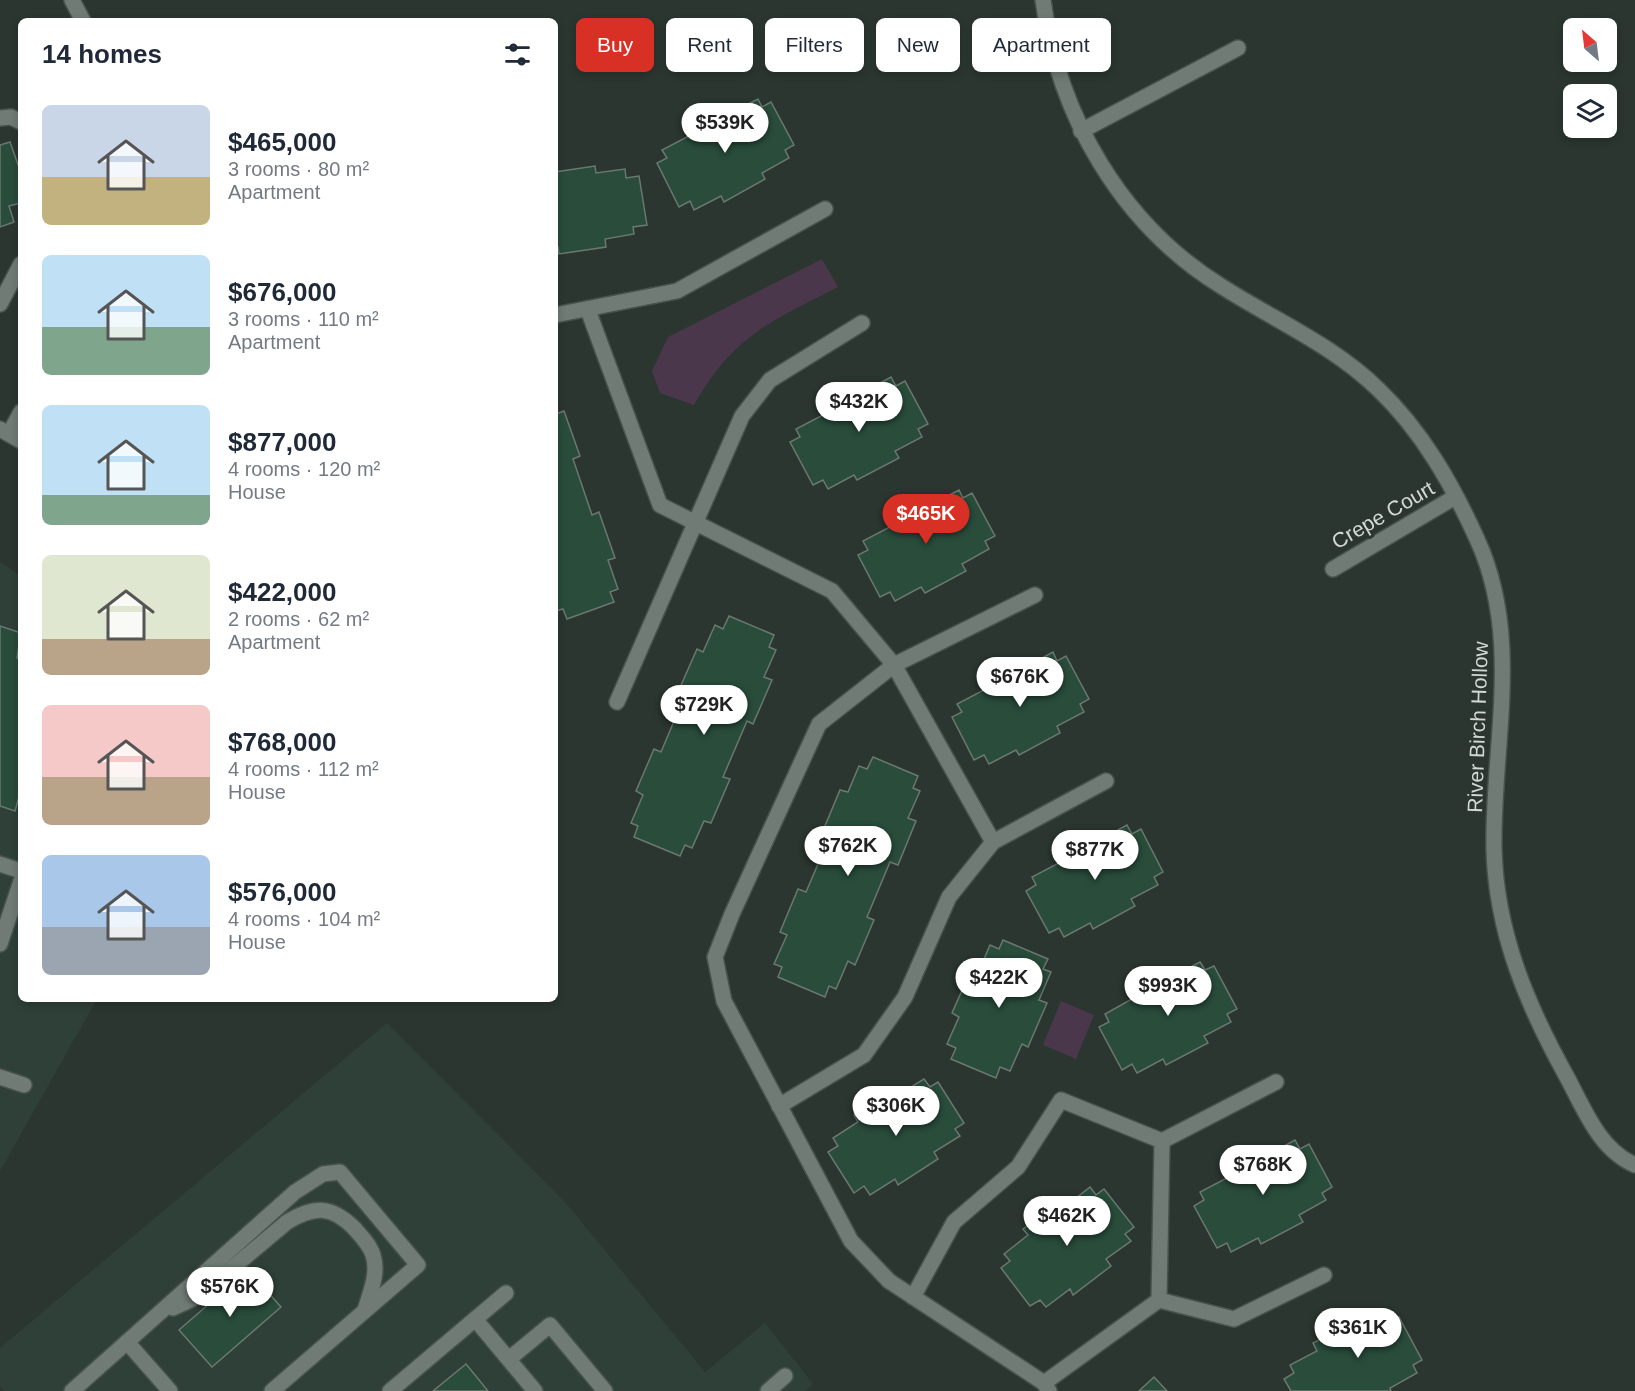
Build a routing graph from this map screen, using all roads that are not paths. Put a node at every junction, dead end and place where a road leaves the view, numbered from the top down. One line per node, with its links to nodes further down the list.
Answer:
1 (72, 0): 3 (street)
2 (1043, 0): 7 (street, River Birch Hollow)
3 (81, 18)
4 (1238, 48): 7 (street)
5 (0, 118): 6 (street)
6 (18, 120)
7 (1081, 131): 16 (street, River Birch Hollow)
8 (825, 209): 11 (street)
9 (18, 270): 10 (street)
10 (0, 304)
11 (588, 310): 12 (street); 17 (street)
12 (558, 315)
13 (862, 323): 17 (street)
14 (18, 418): 15 (street)
15 (10, 435)
16 (1455, 497): 18 (street, Crepe Court); 33 (street, River Birch Hollow)
17 (696, 525): 20 (street); 21 (street)
18 (1333, 568)
19 (1035, 595): 20 (street)
20 (894, 665): 23 (street); 31 (street)
21 (616, 702)
22 (1106, 781): 23 (street)
23 (993, 842): 31 (street)
24 (0, 864): 25 (street)
25 (18, 870)
26 (18, 890): 27 (street)
27 (0, 944)
28 (0, 1077): 30 (street)
29 (1276, 1082): 32 (street)
30 (24, 1085)
31 (779, 1106): 36 (street)
32 (1162, 1141): 36 (street); 37 (street)
33 (1635, 1165)
34 (1324, 1275): 37 (street)
35 (506, 1293): 40 (street)
36 (913, 1297): 44 (street)
37 (1159, 1300): 44 (street)
38 (365, 1310): 39 (street); 39 (street); 47 (street)
39 (158, 1314): 41 (street)
40 (475, 1319): 42 (street); 48 (street)
41 (127, 1342): 45 (street); 46 (street)
42 (509, 1359): 49 (street); 50 (street)
43 (785, 1376): 51 (street)
44 (1046, 1387)
45 (72, 1391)
46 (170, 1391)
47 (272, 1391)
48 (390, 1391)
49 (535, 1391)
50 (605, 1391)
51 (768, 1391)

